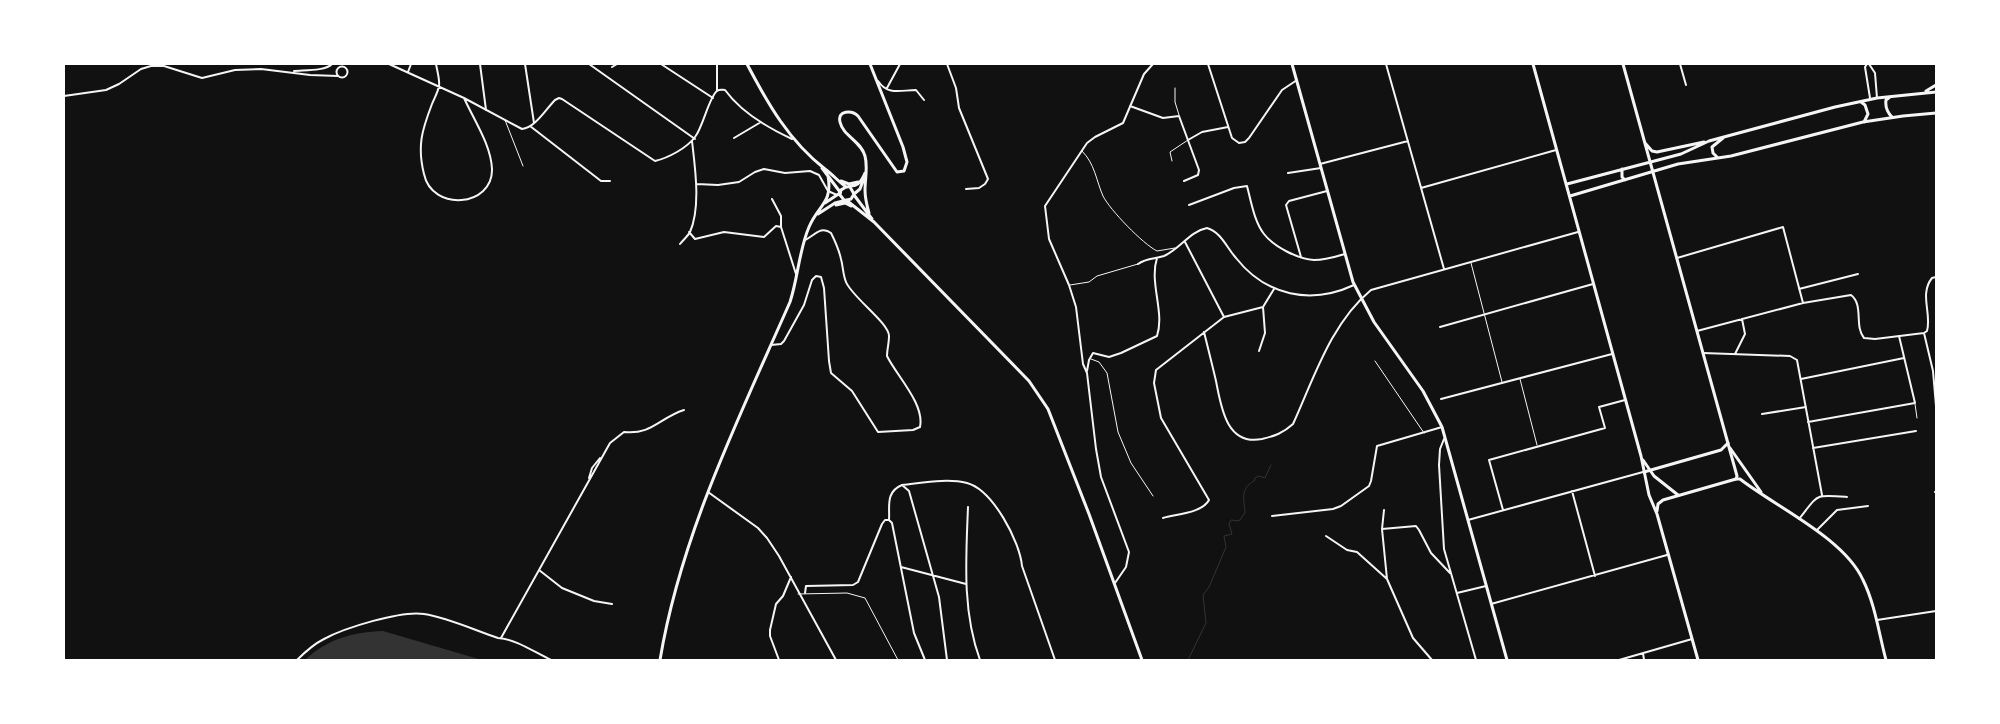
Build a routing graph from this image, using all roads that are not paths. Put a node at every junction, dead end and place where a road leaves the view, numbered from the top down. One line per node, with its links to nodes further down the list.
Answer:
1 (332, 64): 27 (street)
2 (336, 64): 25 (street)
3 (389, 64): 28 (street)
4 (411, 64): 28 (street)
5 (436, 64): 33 (street)
6 (480, 64): 48 (street)
7 (525, 64): 55 (street)
8 (589, 64): 60 (street)
9 (617, 64): 24 (street)
10 (661, 64): 42 (street)
11 (717, 64): 36 (street)
12 (747, 64): 61 (main road)
13 (870, 64): 26 (main road)
14 (900, 64): 35 (street)
15 (947, 64): 87 (street)
16 (1153, 64): 47 (street)
17 (1208, 64): 57 (street)
18 (1292, 64): 30 (main road)
19 (1386, 64): 64 (street)
20 (1533, 64): 67 (main road)
21 (1623, 64): 66 (main road)
22 (1680, 64): 31 (street)
23 (1868, 64): 43 (street); 45 (street)
24 (612, 66)
25 (338, 68): 29 (street); 29 (street)
26 (872, 70): 35 (street); 75 (main road)
27 (292, 72): 29 (street); 39 (street)
28 (408, 72): 33 (street)
29 (338, 76)
30 (1297, 80): 57 (street); 73 (main road)
31 (1686, 85)
32 (1936, 85): 37 (main road)
33 (439, 86): 41 (street); 41 (street)
34 (1175, 88): 50 (lane)
35 (886, 89): 44 (street)
36 (717, 91): 42 (street); 53 (street)
37 (1924, 92): 38 (main road); 40 (main road)
38 (1936, 92)
39 (64, 96)
40 (1890, 96): 43 (main road); 51 (main road)
41 (464, 98): 48 (street)
42 (712, 98): 60 (street)
43 (1877, 98): 45 (main road)
44 (924, 100)
45 (1870, 100): 46 (main road)
46 (1860, 102): 54 (main road); 58 (main road)
47 (1130, 106): 50 (street); 68 (street)
48 (486, 110): 52 (street)
49 (1936, 113): 51 (main road)
50 (1179, 116): 62 (street)
51 (1892, 117): 54 (main road)
52 (505, 120): 56 (street); 72 (lane)
53 (761, 122): 59 (street); 61 (street)
54 (1863, 122): 69 (main road)
55 (534, 123): 56 (street); 63 (street)
56 (530, 126): 81 (street)
57 (1228, 127): 62 (street)
58 (1725, 137): 65 (main road); 69 (main road)
59 (734, 138)
60 (694, 139): 63 (street)
61 (792, 139): 78 (main road)
62 (1188, 140): 70 (lane); 82 (street)
63 (692, 141): 83 (street)
64 (1408, 141): 73 (street); 86 (street)
65 (1709, 141): 66 (main road); 71 (main road)
66 (1644, 142): 71 (main road)
67 (1557, 150): 84 (main road); 86 (street)
68 (1082, 151): 104 (lane); 116 (street)
69 (1718, 158): 76 (main road)
70 (1172, 161)
71 (1650, 162): 74 (main road); 76 (main road)
72 (522, 166)
73 (1321, 166): 77 (street); 88 (main road)
74 (1622, 169): 80 (main road); 84 (main road)
75 (866, 170): 79 (main road); 91 (main road); 97 (main road)
76 (1653, 172): 80 (main road); 108 (main road)
77 (1288, 173)
78 (830, 175): 79 (main road); 85 (main road); 89 (main road); 90 (main road)
79 (861, 180): 85 (main road)
80 (1625, 180): 92 (main road)
81 (610, 181)
82 (1184, 181)
83 (697, 184): 89 (street); 99 (street)
84 (1567, 184): 92 (main road)
85 (848, 187): 90 (main road); 91 (main road)
86 (1421, 188): 111 (street)
87 (966, 190)
88 (1328, 191): 105 (main road); 106 (street)
89 (830, 192): 90 (street); 95 (main road)
90 (839, 193): 94 (main road); 95 (main road)
91 (854, 194): 94 (main road); 97 (main road)
92 (1570, 196): 100 (main road)
93 (772, 199): 98 (street)
94 (845, 200): 95 (main road); 97 (main road)
95 (826, 205): 97 (main road); 101 (main road)
96 (1189, 205): 106 (street)
97 (869, 215): 193 (main road)
98 (782, 226): 99 (street); 114 (street)
99 (690, 232): 103 (street)
100 (1578, 232): 109 (street); 115 (main road)
101 (805, 240): 114 (main road); 131 (street)
102 (1185, 242): 104 (street); 118 (street); 124 (street)
103 (680, 244)
104 (1178, 247): 107 (street)
105 (1345, 254): 106 (street); 117 (main road)
106 (1301, 257)
107 (1156, 258): 110 (street); 137 (street)
108 (1676, 258): 119 (street); 127 (main road)
109 (1470, 262): 111 (street); 123 (lane)
110 (1138, 264): 116 (lane)
111 (1444, 270): 120 (street)
112 (1858, 274): 119 (street)
113 (1936, 277): 129 (street)
114 (797, 278): 131 (main road)
115 (1593, 284): 123 (street); 134 (main road)
116 (1069, 285): 139 (street)
117 (1354, 285): 118 (street); 120 (main road)
118 (1274, 289): 122 (street)
119 (1799, 289): 121 (street)
120 (1362, 299): 128 (street); 152 (main road)
121 (1803, 303): 125 (street); 130 (street)
122 (1263, 308): 124 (street); 132 (street)
123 (1484, 314): 126 (street); 142 (lane)
124 (1224, 317): 128 (street)
125 (1742, 319): 127 (street); 135 (street)
126 (1440, 327)
127 (1697, 331): 133 (main road)
128 (1204, 332): 177 (street)
129 (1924, 333): 130 (street); 146 (street)
130 (1899, 336): 136 (street)
131 (771, 345): 165 (main road)
132 (1259, 351)
133 (1702, 353): 135 (street); 156 (main road)
134 (1612, 354): 140 (street); 144 (main road)
135 (1735, 354): 141 (street)
136 (1904, 358): 141 (street); 145 (street)
137 (1089, 360): 139 (street); 168 (lane)
138 (1375, 361): 154 (lane)
139 (1087, 373): 193 (street)
140 (1520, 378): 142 (street); 157 (lane)
141 (1800, 379): 147 (street)
142 (1503, 383): 143 (street)
143 (1441, 399)
144 (1625, 400): 157 (street); 159 (main road)
145 (1915, 403): 150 (lane); 151 (street)
146 (1936, 406)
147 (1806, 407): 149 (street); 151 (street)
148 (684, 410): 186 (street)
149 (1762, 414)
150 (1917, 418)
151 (1808, 422): 158 (street)
152 (1442, 427): 154 (street); 155 (main road)
153 (1916, 431): 158 (street)
154 (1424, 433): 176 (street)
155 (1445, 437): 180 (main road); 187 (street)
156 (1727, 442): 160 (main road); 162 (main road); 166 (main road)
157 (1537, 446): 174 (street)
158 (1813, 448): 167 (street)
159 (1641, 456): 160 (main road); 161 (main road)
160 (1649, 471): 161 (main road); 169 (main road)
161 (1643, 472): 164 (street); 175 (main road)
162 (1736, 479): 166 (main road); 169 (main road)
163 (902, 485): 179 (street); 188 (street); 214 (street)
164 (1572, 491): 174 (street); 189 (street)
165 (708, 492): 190 (street); 207 (main road)
166 (1761, 493): 178 (main road)
167 (1822, 495): 170 (street); 178 (street)
168 (1153, 496)
169 (1679, 496): 175 (main road)
170 (1847, 496)
171 (1868, 506): 182 (street)
172 (968, 507): 192 (street)
173 (1384, 510): 181 (street)
174 (1503, 510): 180 (street)
175 (1657, 514): 184 (main road)
176 (1272, 516)
177 (1163, 518)
178 (1799, 519): 182 (main road)
179 (889, 520): 185 (street); 195 (street)
180 (1468, 520): 194 (main road)
181 (1382, 529): 187 (street); 191 (street)
182 (1816, 531): 201 (main road)
183 (1326, 536): 191 (street)
184 (1669, 555): 189 (street); 203 (main road)
185 (901, 567): 188 (street); 211 (street)
186 (539, 570): 198 (street); 202 (street)
187 (1450, 573): 196 (street)
188 (933, 574): 192 (street); 212 (street)
189 (1595, 576): 199 (street)
190 (790, 577): 197 (street); 208 (street)
191 (1387, 580): 216 (street)
192 (966, 584): 213 (street)
193 (1114, 585): 215 (main road)
194 (1486, 586): 196 (street); 199 (main road)
195 (805, 593): 197 (lane); 210 (lane)
196 (1457, 593): 217 (street)
197 (798, 594): 209 (street)
198 (612, 604)
199 (1491, 604): 218 (main road)
200 (1936, 612): 201 (street)
201 (1875, 620): 222 (main road)
202 (501, 638): 205 (street); 206 (street)
203 (1692, 638): 204 (street); 221 (main road)
204 (1643, 653): 219 (street); 220 (street)
205 (297, 660)
206 (550, 660)
207 (660, 660)
208 (779, 660)
209 (836, 660)
210 (898, 660)
211 (924, 660)
212 (946, 660)
213 (980, 660)
214 (1056, 660)
215 (1142, 660)
216 (1432, 660)
217 (1476, 660)
218 (1507, 660)
219 (1619, 660)
220 (1644, 660)
221 (1698, 660)
222 (1886, 660)

